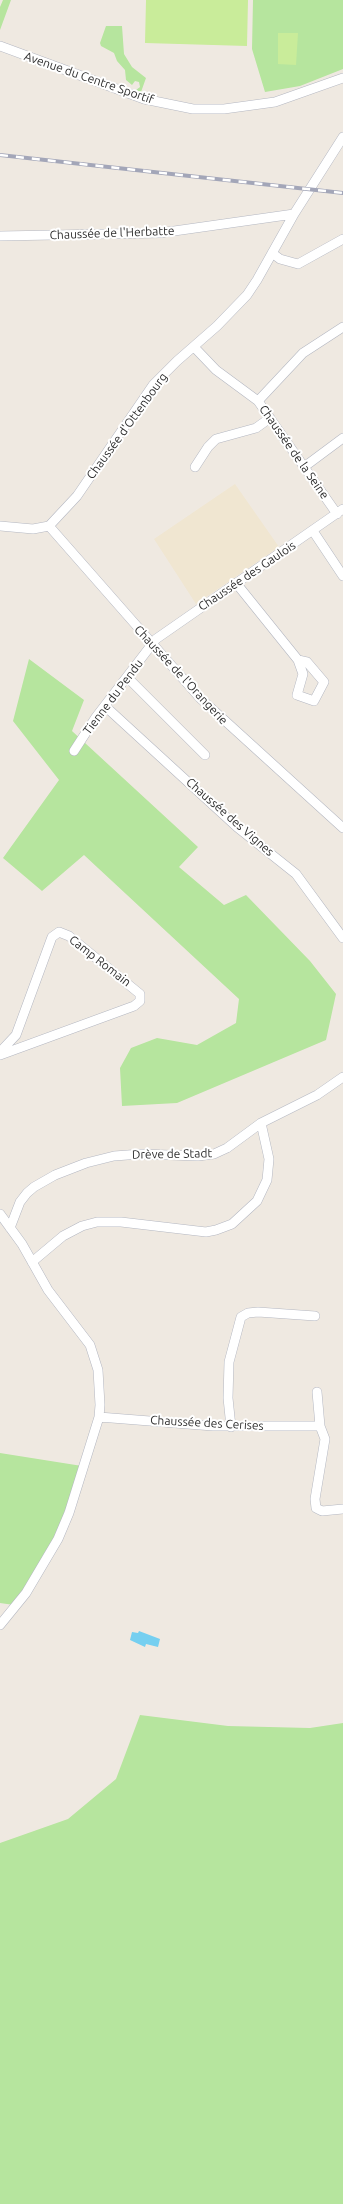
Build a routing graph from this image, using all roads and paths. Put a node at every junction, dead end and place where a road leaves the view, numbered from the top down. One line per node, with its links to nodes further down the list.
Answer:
1 (0, 46): 2 (street, Avenue du Centre Sportif)
2 (343, 78)
3 (343, 138): 4 (street, Chaussée d'Ottenbourg)
4 (294, 214): 5 (street, Chaussée de l'Herbatte); 7 (street, Chaussée d'Ottenbourg)
5 (0, 236)
6 (343, 239): 7 (street)
7 (272, 254): 9 (street, Chaussée d'Ottenbourg)
8 (343, 327): 10 (street)
9 (194, 347): 10 (street, Chaussée de la Seine); 17 (street, Chaussée d'Ottenbourg)
10 (258, 401): 11 (street, Chaussée de la Seine)
11 (270, 418): 13 (street); 14 (street, Chaussée de la Seine)
12 (343, 438): 14 (street)
13 (195, 467)
14 (304, 467): 15 (street, Chaussée de la Seine)
15 (340, 512): 18 (street, Chaussée des Gaulois)
16 (0, 526): 17 (street)
17 (49, 526): 21 (street, Chaussée de l'Orangerie)
18 (313, 531): 19 (street); 20 (street, Chaussée des Gaulois)
19 (343, 576)
20 (236, 583): 21 (street, Chaussée des Gaulois); 22 (street)
21 (152, 644): 23 (street, Tienne du Pendu); 27 (street, Chaussée de l'Orangerie)
22 (298, 660)
23 (127, 677): 24 (street, Tienne du Pendu); 26 (street)
24 (106, 707): 25 (street, Tienne du Pendu); 28 (street, Chaussée des Vignes)
25 (74, 751)
26 (205, 755)
27 (343, 828)
28 (343, 938)
29 (0, 1054): 29 (street, Camp Romain)
30 (343, 1077): 31 (street, Drève de Stadt)
31 (261, 1124): 33 (street, Drève de Stadt); 34 (street)
32 (0, 1214): 33 (street)
33 (10, 1228): 34 (street)
34 (32, 1262): 37 (street)
35 (315, 1316): 39 (street)
36 (317, 1392): 38 (street)
37 (99, 1417): 39 (street, Chaussée des Cerises); 41 (street)
38 (320, 1426): 39 (street, Chaussée des Cerises); 40 (street)
39 (231, 1427)
40 (343, 1509)
41 (0, 1625)

